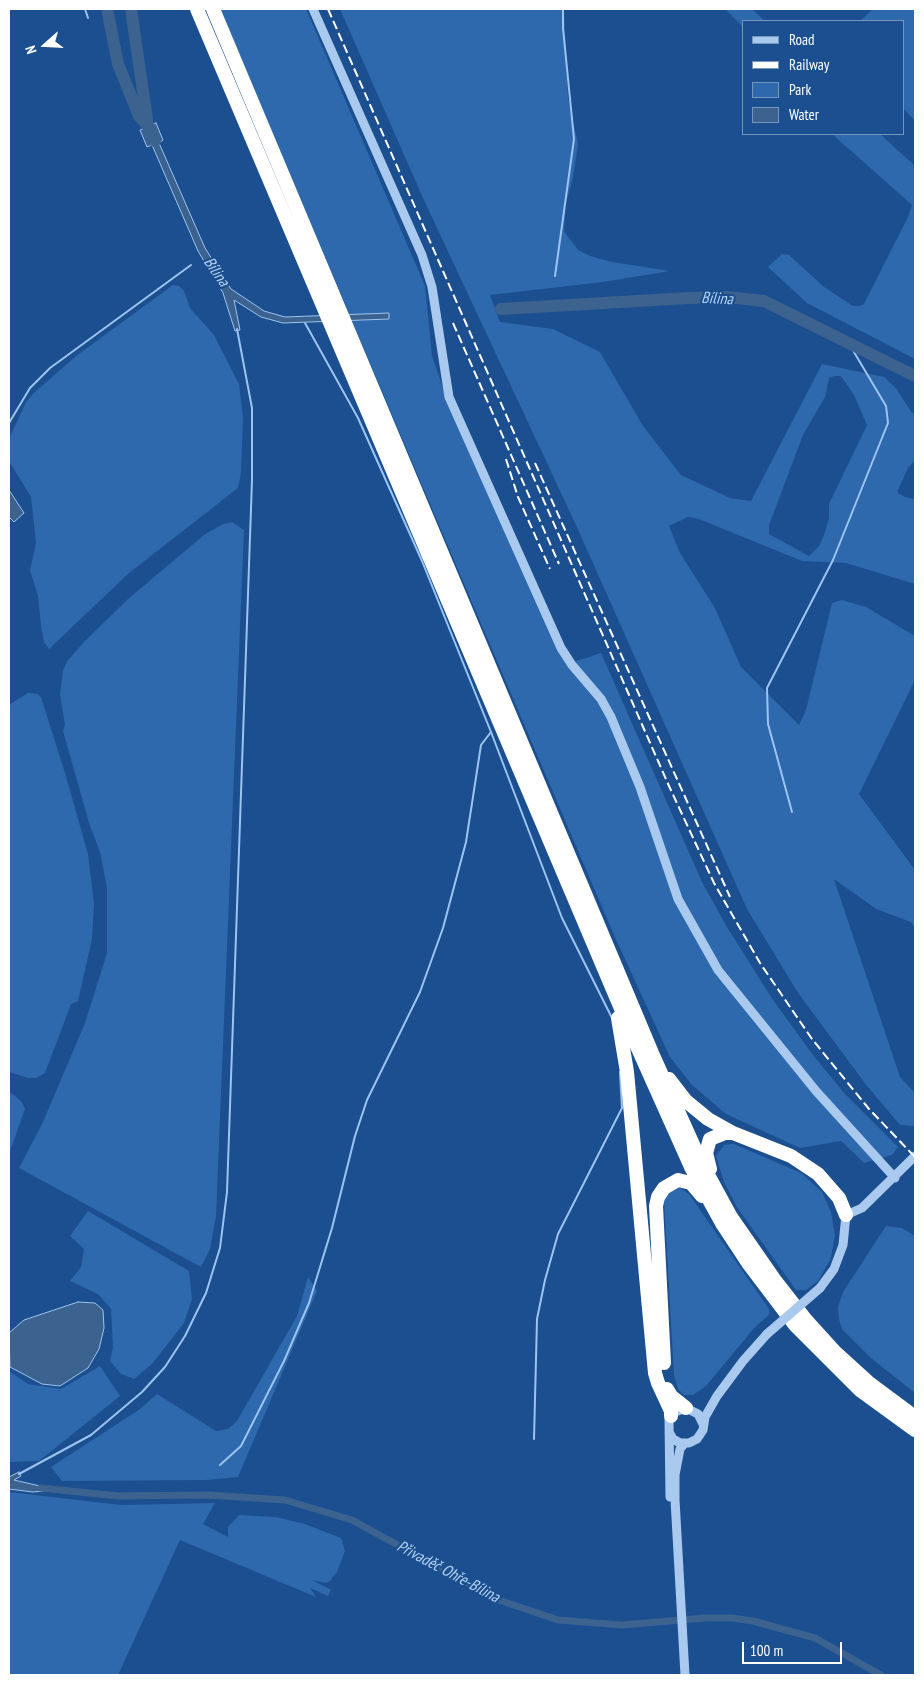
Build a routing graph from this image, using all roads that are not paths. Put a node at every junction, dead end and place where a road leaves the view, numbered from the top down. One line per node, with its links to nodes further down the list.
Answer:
1 (198, 9): 4 (highway)
2 (213, 9): 4 (highway)
3 (313, 9): 10 (street)
4 (325, 292): 5 (highway)
5 (357, 369): 6 (highway); 7 (highway)
6 (598, 953): 12 (highway); 15 (highway)
7 (652, 1053): 8 (highway); 12 (highway)
8 (733, 1134): 11 (highway); 12 (highway)
9 (915, 1156): 10 (street)
10 (894, 1178): 11 (street)
11 (846, 1215): 13 (street, bridge)
12 (727, 1221): 14 (highway); 16 (highway); 18 (highway)
13 (718, 1396): 14 (street); 17 (street)
14 (691, 1410): 15 (street); 17 (street)
15 (671, 1416): 19 (street)
16 (915, 1417)
17 (703, 1424): 20 (street)
18 (915, 1430)
19 (669, 1432): 20 (street); 21 (street)
20 (684, 1444): 21 (street)
21 (678, 1559): 22 (street)
22 (685, 1675)

